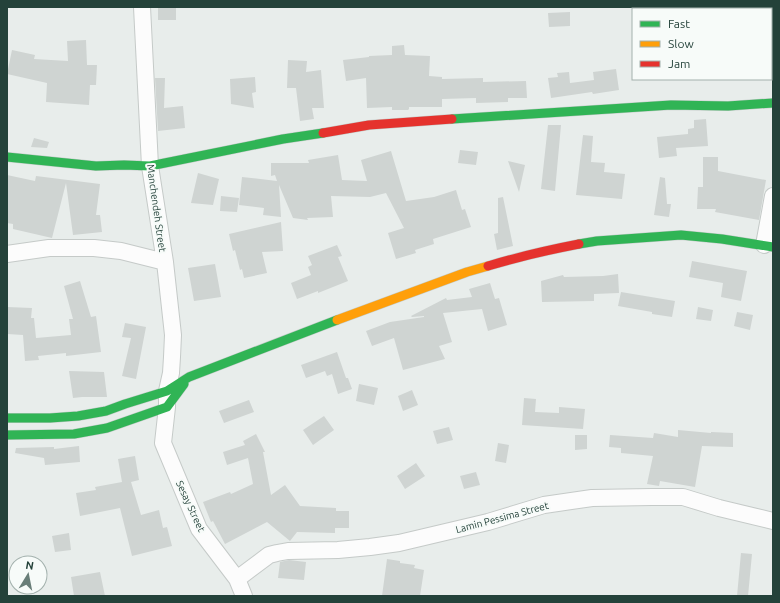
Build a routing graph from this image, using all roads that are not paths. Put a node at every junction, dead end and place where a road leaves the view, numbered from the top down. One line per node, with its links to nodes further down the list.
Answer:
1 (142, 7): 4 (street, Manchendeh Street)
2 (773, 103): 4 (main road)
3 (7, 158): 4 (main road)
4 (150, 166): 8 (street, Manchendeh Street)
5 (773, 196): 6 (street)
6 (768, 246): 9 (main road)
7 (7, 254): 8 (street)
8 (165, 262): 10 (street, Manchendeh Street)
9 (189, 377): 10 (main road); 11 (main road)
10 (167, 391): 11 (street, Manchendeh Street); 12 (main road)
11 (167, 407): 13 (main road); 15 (street, Sesay Street)
12 (7, 418)
13 (7, 435)
14 (773, 521): 15 (street, Lamin Pessima Street)
15 (237, 579): 16 (street, Sesay Street)
16 (244, 596)

